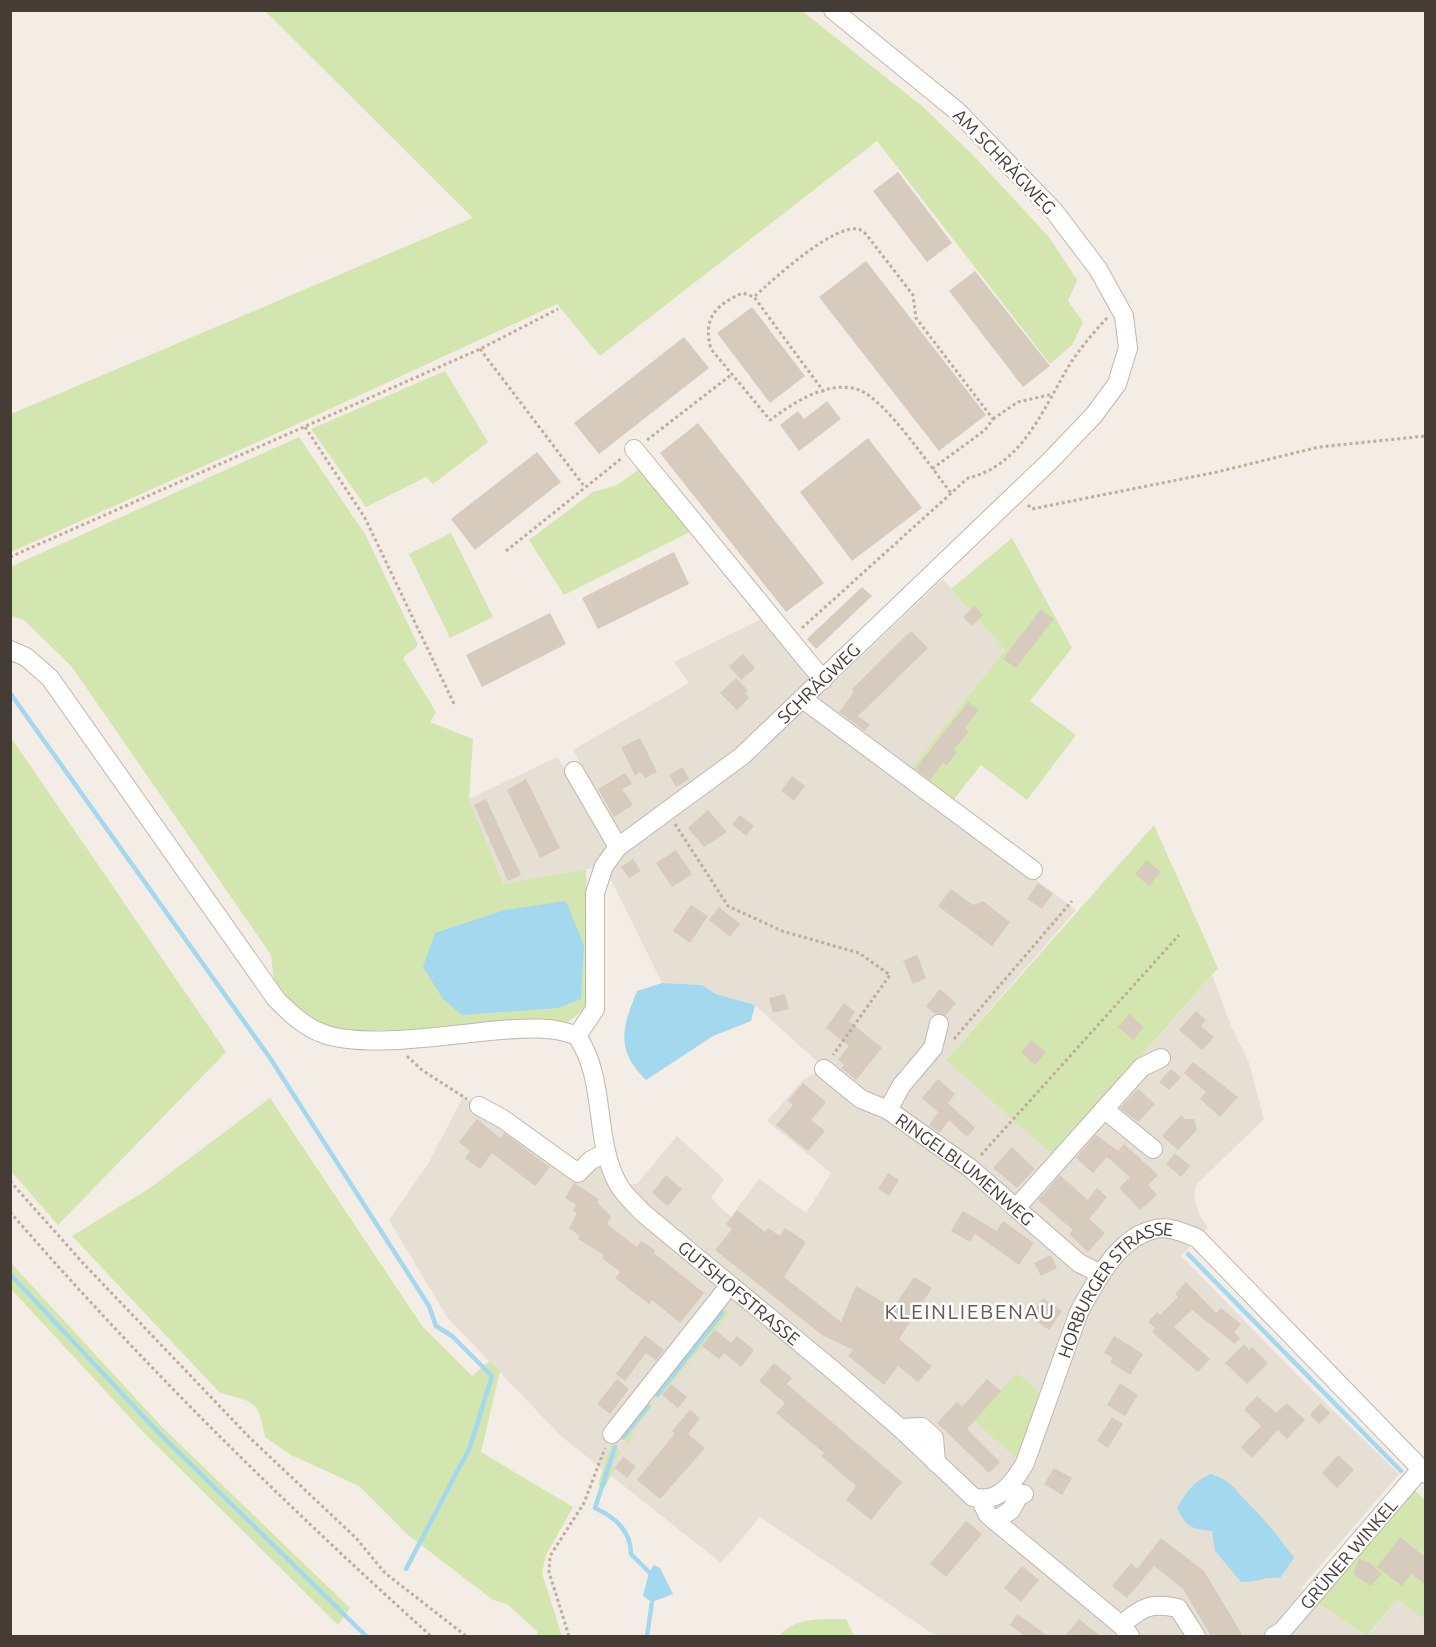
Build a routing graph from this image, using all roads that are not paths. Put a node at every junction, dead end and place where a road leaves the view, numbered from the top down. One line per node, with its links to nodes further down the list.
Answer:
1 (833, 10): 2 (street, AM SCHRÄGWEG)
2 (1128, 348): 5 (street, SCHRÄGWEG)
3 (634, 449): 5 (street)
4 (10, 650): 11 (street)
5 (823, 680): 6 (street, SCHRÄGWEG)
6 (803, 699): 8 (street, SCHRÄGWEG); 9 (street)
7 (573, 771): 8 (street)
8 (618, 847): 11 (street, SCHRÄGWEG)
9 (1033, 870)
10 (939, 1024): 16 (street)
11 (577, 1036): 18 (street, GUTSHOFSTRASSE)
12 (1161, 1058): 15 (street)
13 (824, 1069): 16 (street, RINGELBLUMENWEG)
14 (479, 1106): 18 (street)
15 (1104, 1109): 17 (street); 19 (street)
16 (888, 1110): 19 (street, RINGELBLUMENWEG)
17 (1153, 1149)
18 (606, 1153): 21 (street, GUTSHOFSTRASSE)
19 (1016, 1208): 20 (street, RINGELBLUMENWEG)
20 (1101, 1274): 23 (street, HORBURGER STRASSE); 25 (street, HORBURGER STRASSE)
21 (729, 1286): 22 (street); 25 (street, GUTSHOFSTRASSE)
22 (612, 1434)
23 (1423, 1472): 29 (street, GRÜNER WINKEL)
24 (1024, 1494): 26 (street)
25 (980, 1499): 26 (street)
26 (995, 1521): 27 (street)
27 (1125, 1631): 28 (street)
28 (1196, 1636)
29 (1274, 1636)

